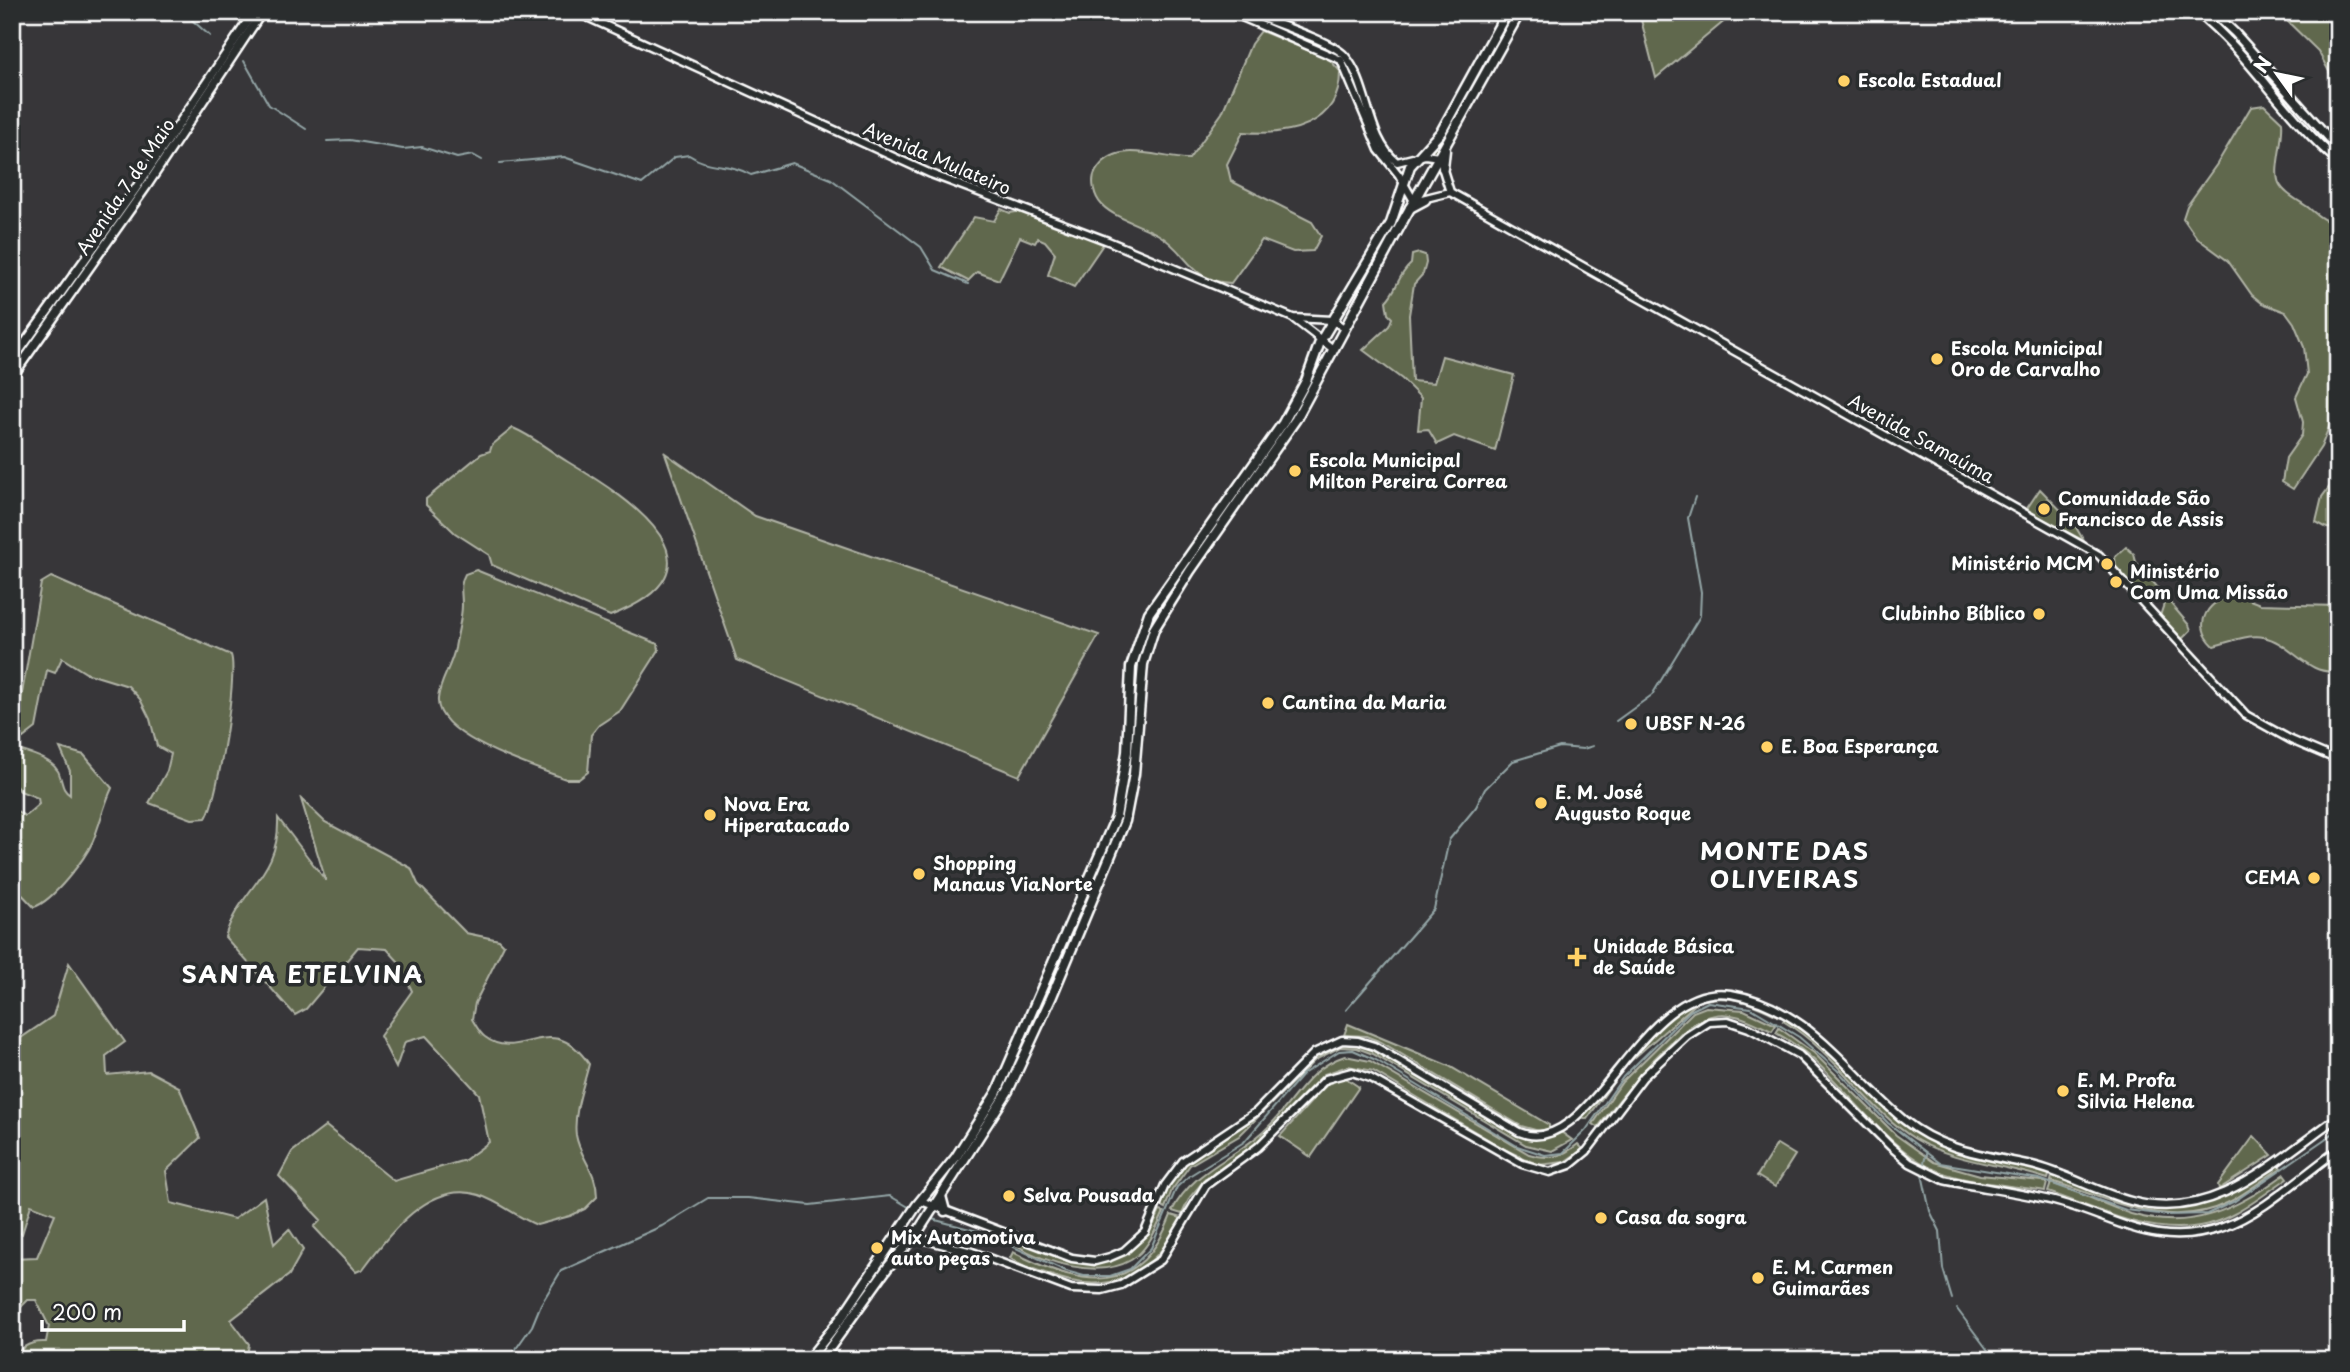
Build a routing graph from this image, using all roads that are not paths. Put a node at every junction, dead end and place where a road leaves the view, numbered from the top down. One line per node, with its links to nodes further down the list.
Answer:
1 (254, 12): 27 (main road, Avenida 7 de Maio)
2 (262, 12): 28 (main road, Avenida 7 de Maio)
3 (576, 12): 22 (street, Avenida Mulateiro)
4 (1230, 12): 10 (street)
5 (1247, 12): 10 (street)
6 (1507, 12): 15 (main road)
7 (1520, 12): 11 (main road)
8 (2197, 12): 16 (main road)
9 (2213, 12): 12 (main road)
10 (1358, 90): 13 (street)
11 (1444, 147): 14 (main road); 17 (main road)
12 (2338, 148)
13 (1385, 153): 15 (street); 18 (street)
14 (1439, 157): 15 (street); 17 (street); 21 (main road)
15 (1415, 158): 18 (main road)
16 (2338, 161)
17 (1443, 168): 19 (street)
18 (1403, 182): 21 (street); 23 (main road)
19 (1450, 192): 20 (street); 29 (street, Avenida Samaúma)
20 (1425, 200): 21 (main road)
21 (1412, 205): 24 (main road)
22 (1293, 318): 23 (street, Avenida Mulateiro); 25 (street, Avenida Mulateiro)
23 (1332, 320): 24 (street); 25 (main road)
24 (1344, 328): 26 (main road)
25 (1320, 342): 26 (street, Avenida Mulateiro); 33 (main road)
26 (1333, 349): 32 (main road)
27 (12, 361)
28 (12, 377)
29 (2338, 760)
30 (2338, 1116): 35 (street)
31 (2338, 1150): 37 (street)
32 (941, 1196): 34 (main road); 35 (main road)
33 (919, 1203): 34 (street); 36 (main road)
34 (933, 1209): 35 (street); 37 (main road)
35 (945, 1211)
36 (903, 1227): 37 (street); 38 (main road)
37 (915, 1235): 39 (main road)
38 (808, 1360)
39 (821, 1360)

